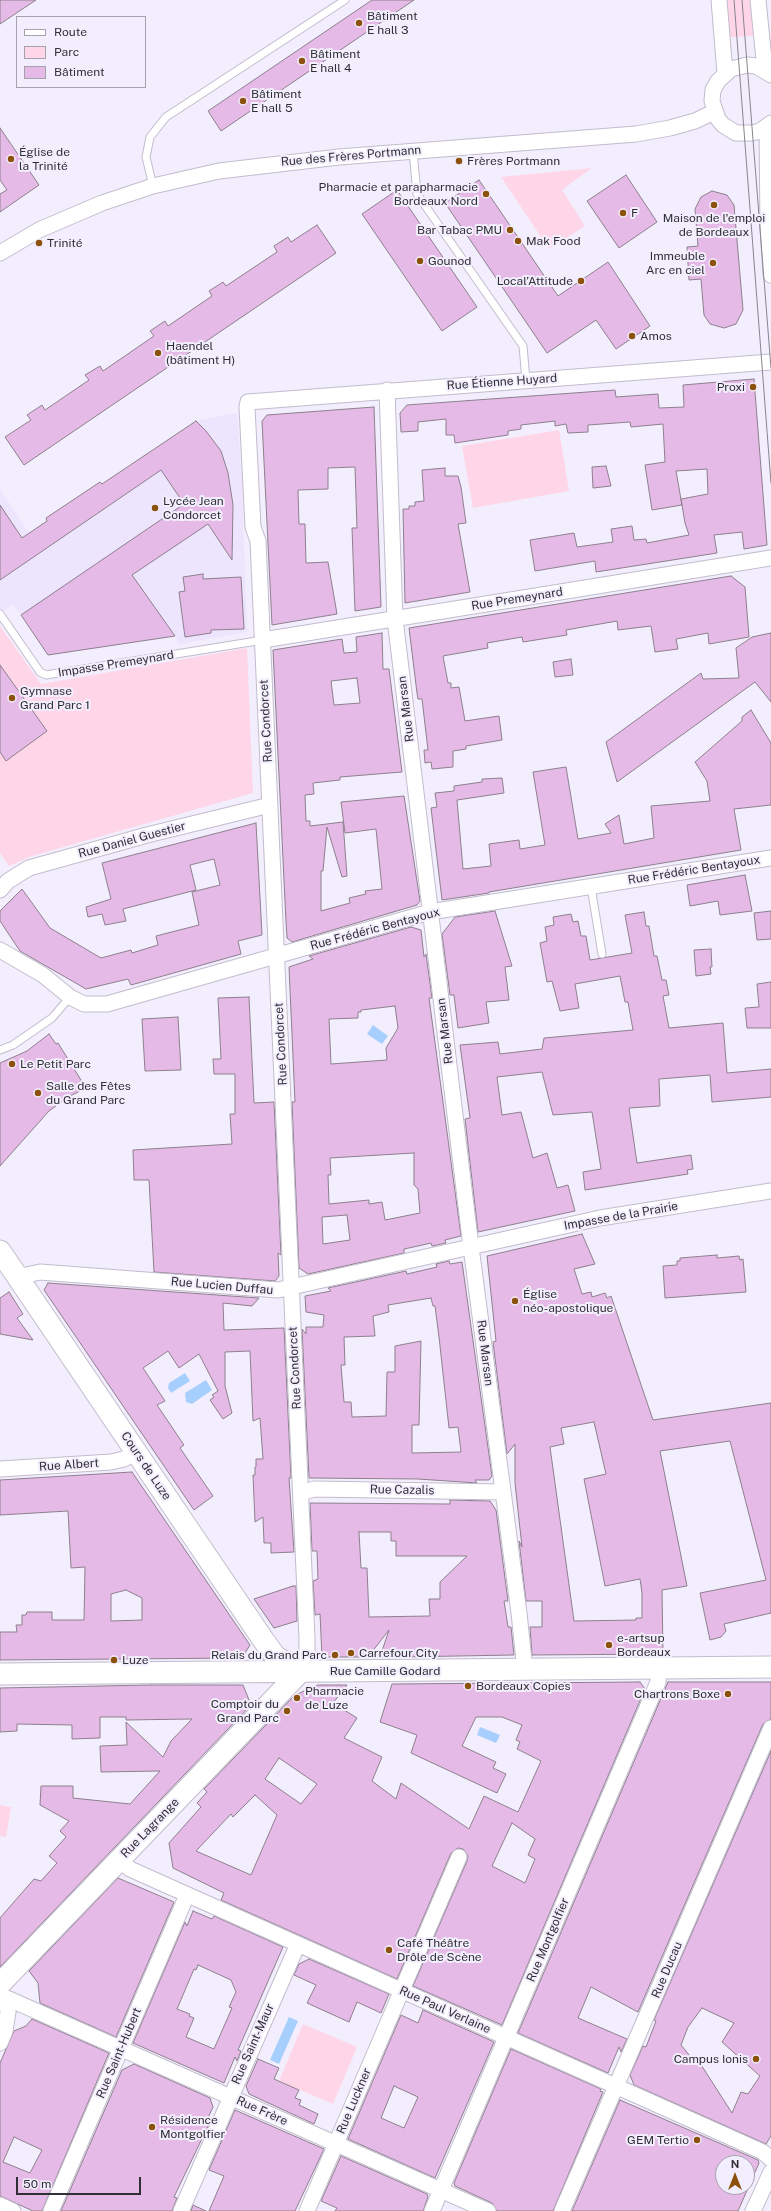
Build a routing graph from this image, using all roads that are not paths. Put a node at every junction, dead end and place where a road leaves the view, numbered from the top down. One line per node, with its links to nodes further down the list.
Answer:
1 (345, 0): 9 (lane)
2 (720, 0): 4 (street)
3 (758, 0): 5 (street)
4 (725, 73): 5 (street); 6 (street)
5 (768, 73)
6 (714, 112): 7 (street); 8 (street, Rue des Frères Portmann)
7 (769, 125): 10 (street)
8 (413, 151): 9 (street, Rue des Frères Portmann); 14 (lane)
9 (153, 186): 11 (street, Rue des Frères Portmann)
10 (769, 190): 12 (street)
11 (0, 253)
12 (771, 275)
13 (771, 362): 14 (street, Rue Étienne Huyard)
14 (526, 380): 15 (street, Rue Étienne Huyard)
15 (387, 390): 16 (street, Rue Étienne Huyard); 19 (street, Rue Marsan)
16 (247, 416): 20 (street, Rue Condorcet)
17 (771, 558): 19 (street, Rue Premeynard)
18 (0, 614): 20 (lane, Impasse Premeynard)
19 (395, 619): 20 (street, Rue Premeynard); 25 (street, Rue Marsan)
20 (263, 640): 21 (street, Rue Condorcet)
21 (270, 805): 24 (street, Rue Daniel Guestier); 28 (street, Rue Condorcet)
22 (771, 858): 23 (street, Rue Frédéric Bentayoux)
23 (591, 887): 25 (street, Rue Frédéric Bentayoux); 27 (lane)
24 (0, 890)
25 (430, 912): 28 (street, Rue Frédéric Bentayoux); 32 (street, Rue Marsan)
26 (0, 950): 29 (street, Rue Frédéric Bentayoux)
27 (602, 954)
28 (277, 956): 29 (street, Rue Frédéric Bentayoux); 35 (street, Rue Condorcet)
29 (70, 997): 30 (lane)
30 (0, 1050)
31 (771, 1191): 32 (street, Impasse de la Prairie)
32 (471, 1247): 35 (street, Rue Lucien Duffau); 38 (street, Rue Marsan)
33 (0, 1251): 34 (street, Cours de Luze)
34 (17, 1277): 35 (street, Rue Lucien Duffau); 36 (street, Cours de Luze)
35 (292, 1288): 39 (street, Rue Condorcet)
36 (136, 1452): 37 (street, Rue Albert); 43 (street, Cours de Luze)
37 (0, 1469)
38 (503, 1492): 39 (street, Rue Cazalis); 42 (street, Rue Marsan)
39 (301, 1493): 43 (street, Rue Condorcet)
40 (771, 1667): 41 (street, Rue Camille Godard)
41 (659, 1668): 42 (street, Rue Camille Godard); 52 (street, Rue Montgolfier)
42 (525, 1670): 43 (street, Rue Camille Godard)
43 (300, 1672): 44 (street, Rue Camille Godard); 47 (street, Rue Lagrange)
44 (0, 1674)
45 (771, 1728): 55 (street, Rue Ducau)
46 (459, 1857): 50 (street, Rue Luckner)
47 (119, 1860): 48 (street, Rue Paul Verlaine); 51 (street, Rue Lagrange)
48 (188, 1895): 49 (street, Rue Paul Verlaine); 54 (street, Rue Saint-Hubert)
49 (298, 1944): 50 (street, Rue Paul Verlaine); 56 (street, Rue Saint-Maur)
50 (402, 1991): 52 (street, Rue Paul Verlaine); 57 (street, Rue Luckner)
51 (2, 1992): 53 (street); 54 (street, Rue Frère)
52 (506, 2038): 55 (street, Rue Paul Verlaine); 60 (street, Rue Montgolfier)
53 (0, 2042)
54 (122, 2048): 56 (street, Rue Frère); 63 (street, Rue Saint-Hubert)
55 (616, 2087): 58 (street, Rue Paul Verlaine); 68 (street, Rue Ducau)
56 (231, 2097): 57 (street, Rue Frère); 64 (street, Rue Saint-Maur)
57 (336, 2143): 60 (street, Rue Frère); 65 (street, Rue Luckner)
58 (771, 2159)
59 (771, 2172): 69 (street)
60 (441, 2190): 66 (street, Rue Montgolfier); 67 (street, Rue Frère)
61 (0, 2205): 62 (street)
62 (13, 2211)
63 (51, 2211)
64 (181, 2211)
65 (307, 2211)
66 (432, 2211)
67 (488, 2211)
68 (562, 2211)
69 (753, 2211)

